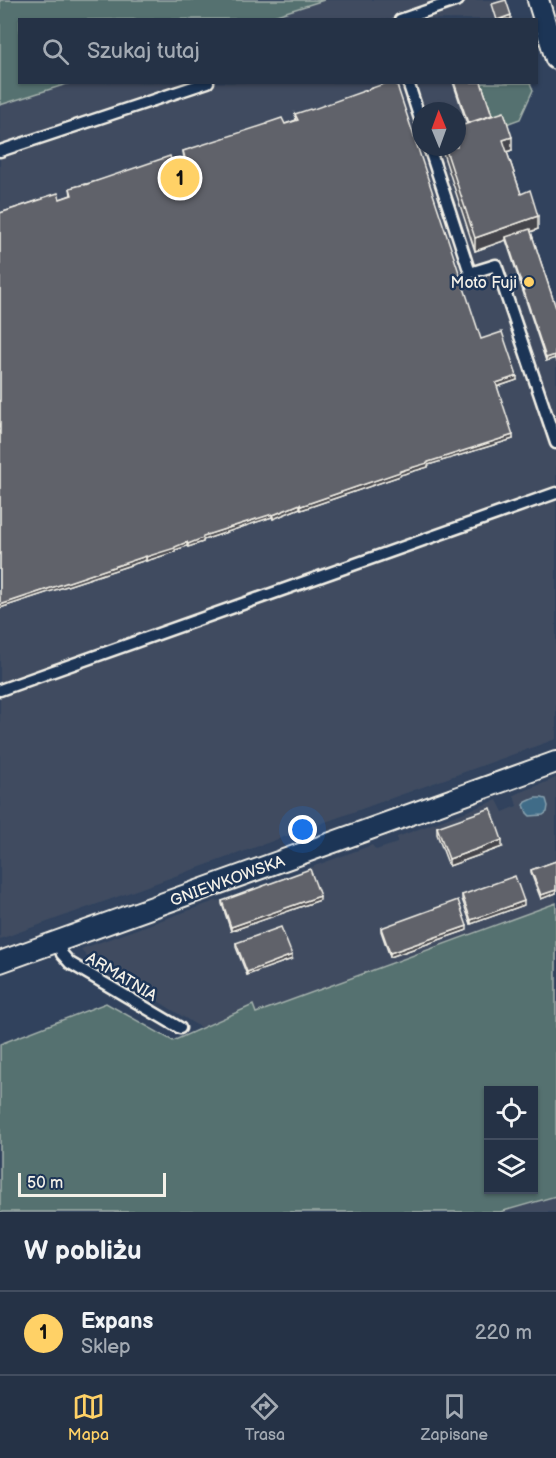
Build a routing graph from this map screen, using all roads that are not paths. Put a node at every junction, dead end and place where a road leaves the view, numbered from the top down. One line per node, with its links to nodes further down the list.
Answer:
1 (458, 0): 3 (lane)
2 (538, 0): 4 (street)
3 (406, 18)
4 (556, 59)
5 (202, 84): 8 (lane)
6 (409, 84): 7 (lane)
7 (414, 102)
8 (0, 151)
9 (432, 156): 10 (lane)
10 (556, 443)
11 (556, 493): 12 (lane)
12 (0, 690)
13 (556, 762): 14 (street, GNIEWKOWSKA)
14 (58, 941): 15 (street, GNIEWKOWSKA); 16 (lane, ARMATNIA)
15 (0, 962)
16 (180, 1028)

